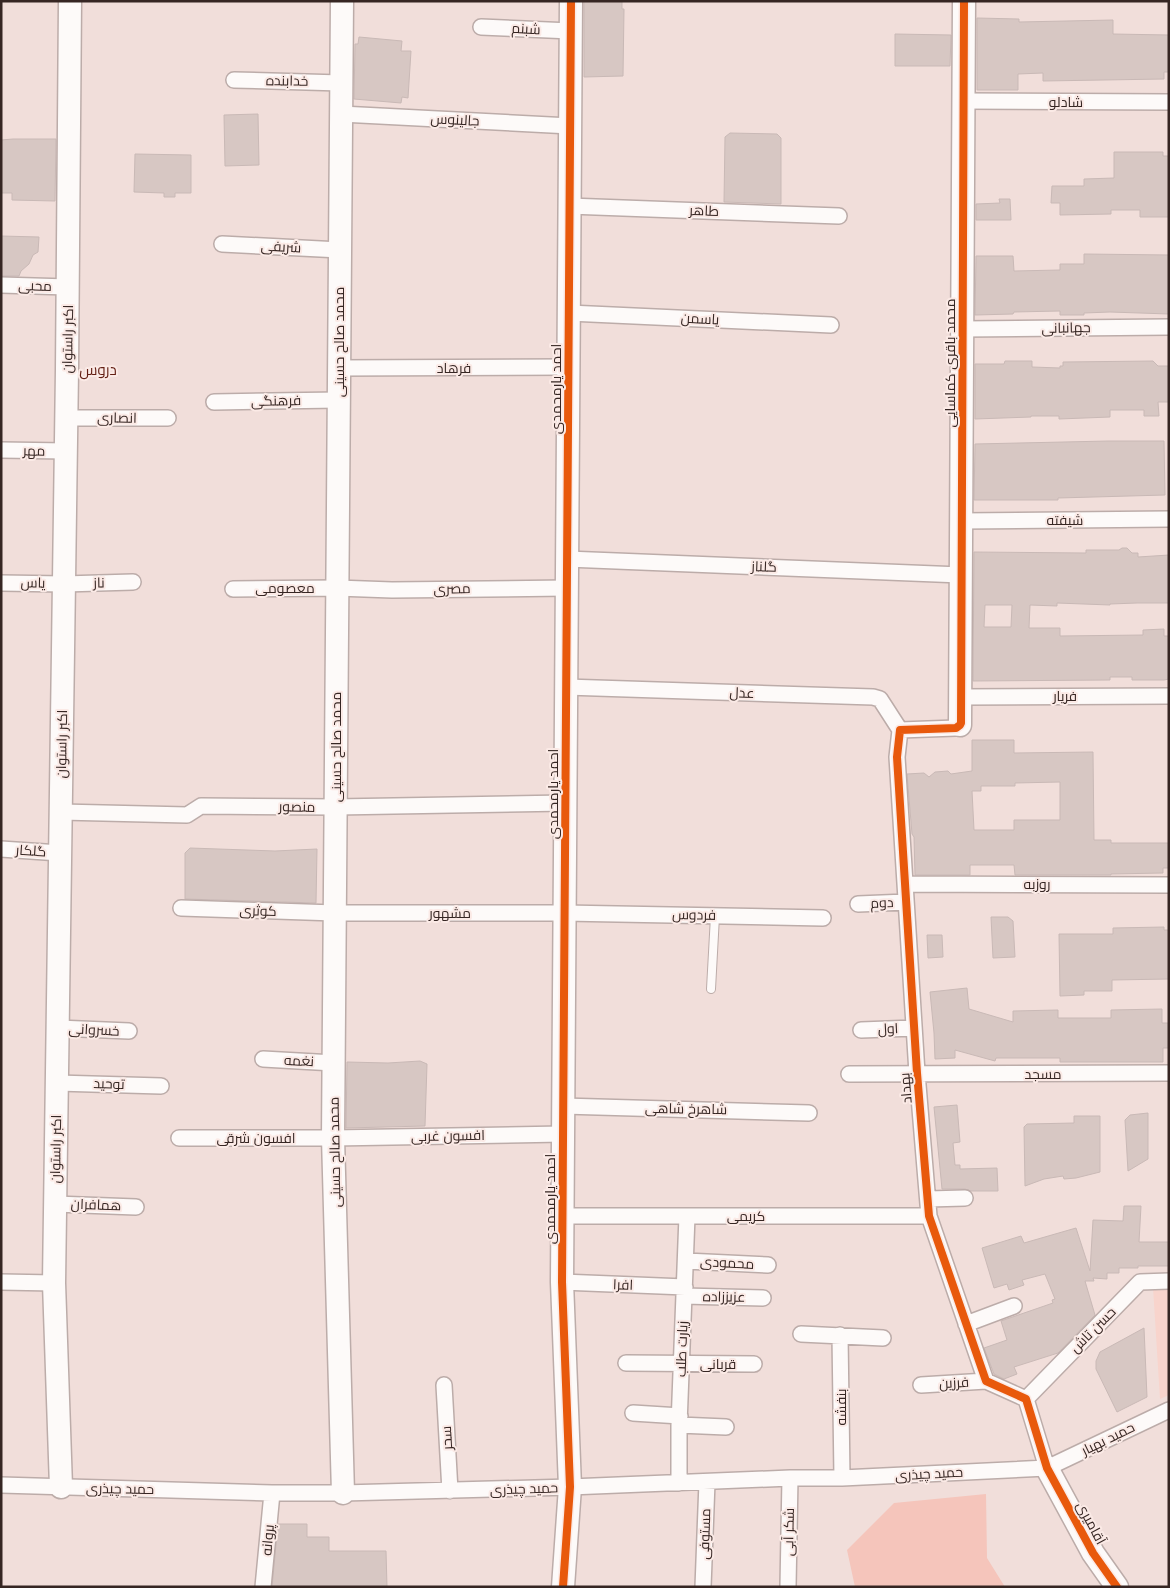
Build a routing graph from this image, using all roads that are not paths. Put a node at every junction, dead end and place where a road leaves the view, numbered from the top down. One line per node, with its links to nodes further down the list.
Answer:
1 (70, 1): 18 (street, اکبر راستوان)
2 (342, 1): 8 (street, محمد صالح حسینی)
3 (571, 1): 6 (street, احمد یارمحمدی)
4 (964, 1): 9 (street, محمد باقری کماسایی)
5 (481, 27): 6 (street, شبنم)
6 (571, 31): 12 (street, احمد یارمحمدی)
7 (234, 80): 8 (street, خدابنده)
8 (341, 82): 11 (street, محمد صالح حسینی)
9 (964, 101): 10 (street, شادلو); 22 (street, محمد باقری کماسایی)
10 (1169, 102)
11 (341, 114): 12 (street, جالینوس); 16 (street, محمد صالح حسینی)
12 (570, 126): 13 (street, احمد یارمحمدی)
13 (569, 206): 14 (street, طاهر); 19 (street, احمد یارمحمدی)
14 (838, 216)
15 (222, 244): 16 (street, شریفی)
16 (340, 250): 24 (street, محمد صالح حسینی)
17 (1, 285): 18 (street, محبی)
18 (68, 287): 27 (street, اکبر راستوان)
19 (569, 313): 20 (street, یاسمن); 23 (street, احمد یارمحمدی)
20 (830, 325)
21 (1169, 327): 22 (street, جهانبانی)
22 (962, 329): 32 (street, محمد باقری کماسایی)
23 (568, 367): 24 (street, فرهاد); 33 (street, احمد یارمحمدی)
24 (339, 368): 25 (street, محمد صالح حسینی)
25 (339, 400): 26 (street, فرهنگی); 38 (street, محمد صالح حسینی)
26 (214, 402)
27 (67, 418): 28 (street, انصاری); 30 (street, اکبر راستوان)
28 (168, 418)
29 (1, 450): 30 (street, مهر)
30 (66, 451): 37 (street, اکبر راستوان)
31 (1169, 519): 32 (street, شیفته)
32 (962, 520): 34 (street, محمد باقری کماسایی)
33 (567, 559): 34 (street, گلناز); 39 (street, احمد یارمحمدی)
34 (961, 575): 43 (street, محمد باقری کماسایی)
35 (133, 582): 37 (street, ناز)
36 (1, 583): 37 (street, یاس)
37 (64, 584): 48 (street, اکبر راستوان)
38 (337, 588): 39 (street, مصری); 40 (street, معصومی); 47 (street, محمد صالح حسینی)
39 (567, 588): 41 (street, احمد یارمحمدی)
40 (233, 589)
41 (566, 687): 45 (street, عدل); 46 (street, احمد یارمحمدی)
42 (1169, 696): 43 (street, فریار)
43 (961, 697): 44 (street, محمد باقری کماسایی)
44 (960, 726): 45 (street)
45 (900, 730): 51 (street, بهداد)
46 (565, 803): 47 (street, منصور); 57 (street, احمد یارمحمدی)
47 (336, 807): 48 (street, منصور); 56 (street, محمد صالح حسینی)
48 (61, 812): 50 (street, اکبر راستوان)
49 (1, 849): 50 (street, گلکار)
50 (60, 854): 61 (street, اکبر راستوان)
51 (904, 884): 52 (street, روزبه); 53 (street, بهداد)
52 (1169, 885)
53 (906, 902): 54 (street, دوم); 62 (street, بهداد)
54 (858, 904)
55 (181, 908): 56 (street, کوثری)
56 (335, 913): 57 (street, مشهور); 66 (street, محمد صالح حسینی)
57 (564, 913): 58 (street, فردوس); 72 (street, احمد یارمحمدی)
58 (715, 916): 59 (street, فردوس); 60 (lane)
59 (823, 918)
60 (711, 989)
61 (58, 1028): 64 (street, خسروانی); 70 (street, اکبر راستوان)
62 (914, 1028): 63 (street, اول); 67 (street, بهداد)
63 (862, 1030)
64 (129, 1031)
65 (263, 1059): 66 (street, نغمه)
66 (334, 1063): 76 (street, محمد صالح حسینی)
67 (917, 1073): 68 (street, مسجد); 69 (street, مسجد); 78 (street, بهداد)
68 (1169, 1073)
69 (849, 1074)
70 (57, 1083): 71 (street, توحید); 79 (street, اکبر راستوان)
71 (161, 1086)
72 (563, 1106): 73 (street, شاهرخ شاهی); 74 (street, احمد یارمحمدی)
73 (809, 1113)
74 (563, 1134): 76 (street, افسون غربی); 81 (street, احمد یارمحمدی)
75 (179, 1138): 76 (street, افسون شرقی)
76 (333, 1138): 118 (street, محمد صالح حسینی)
77 (965, 1198): 78 (street)
78 (928, 1199): 83 (street, بهداد)
79 (55, 1204): 80 (street, همافران); 89 (street, اکبر راستوان)
80 (136, 1207)
81 (562, 1216): 82 (street, کریمی); 88 (street, احمد یارمحمدی)
82 (687, 1216): 83 (street, کریمی); 84 (street, زیارت طلب)
83 (929, 1216): 93 (street, بهداد)
84 (686, 1261): 85 (street, محمودی); 90 (street, زیارت طلب)
85 (768, 1265)
86 (1169, 1281): 103 (street, حسن تاش)
87 (1, 1282): 89 (street)
88 (562, 1282): 90 (street, افرا); 114 (street, احمد یارمحمدی)
89 (54, 1283): 115 (street, اکبر راستوان)
90 (684, 1292): 91 (street, عزیززاده); 98 (street, زیارت طلب)
91 (763, 1298)
92 (1014, 1306): 93 (street)
93 (966, 1324): 100 (street, بهداد)
94 (801, 1334): 95 (street)
95 (840, 1335): 96 (street); 110 (street, بنفشه)
96 (883, 1338)
97 (626, 1363): 98 (street, قربانی)
98 (682, 1364): 99 (street, قربانی); 106 (street, زیارت طلب)
99 (754, 1364)
100 (986, 1381): 101 (street, فرزین); 103 (street)
101 (921, 1384)
102 (444, 1385): 116 (street, سحر)
103 (1026, 1399): 108 (street)
104 (1169, 1410): 108 (street, حمید بهیار)
105 (633, 1413): 106 (street)
106 (680, 1421): 107 (street); 112 (street, زیارت طلب)
107 (726, 1427)
108 (1047, 1468): 110 (street, حمید چیذری); 123 (street, آقامیری)
109 (790, 1478): 110 (street, حمید چیذری); 111 (street, حمید چیذری); 122 (street, شکر آبی)
110 (842, 1478)
111 (706, 1482): 112 (street, حمید چیذری); 121 (street, مستوفی)
112 (679, 1483): 114 (street, حمید چیذری)
113 (1, 1485): 115 (street, حمید چیذری)
114 (570, 1487): 116 (street, حمید چیذری); 120 (street, احمد یارمحمدی)
115 (61, 1488): 117 (street, حمید چیذری)
116 (450, 1491): 118 (street, حمید چیذری)
117 (272, 1493): 118 (street, حمید چیذری); 119 (street, پروانه)
118 (343, 1493)
119 (264, 1587)
120 (564, 1587)
121 (703, 1587)
122 (788, 1587)
123 (1117, 1587)

